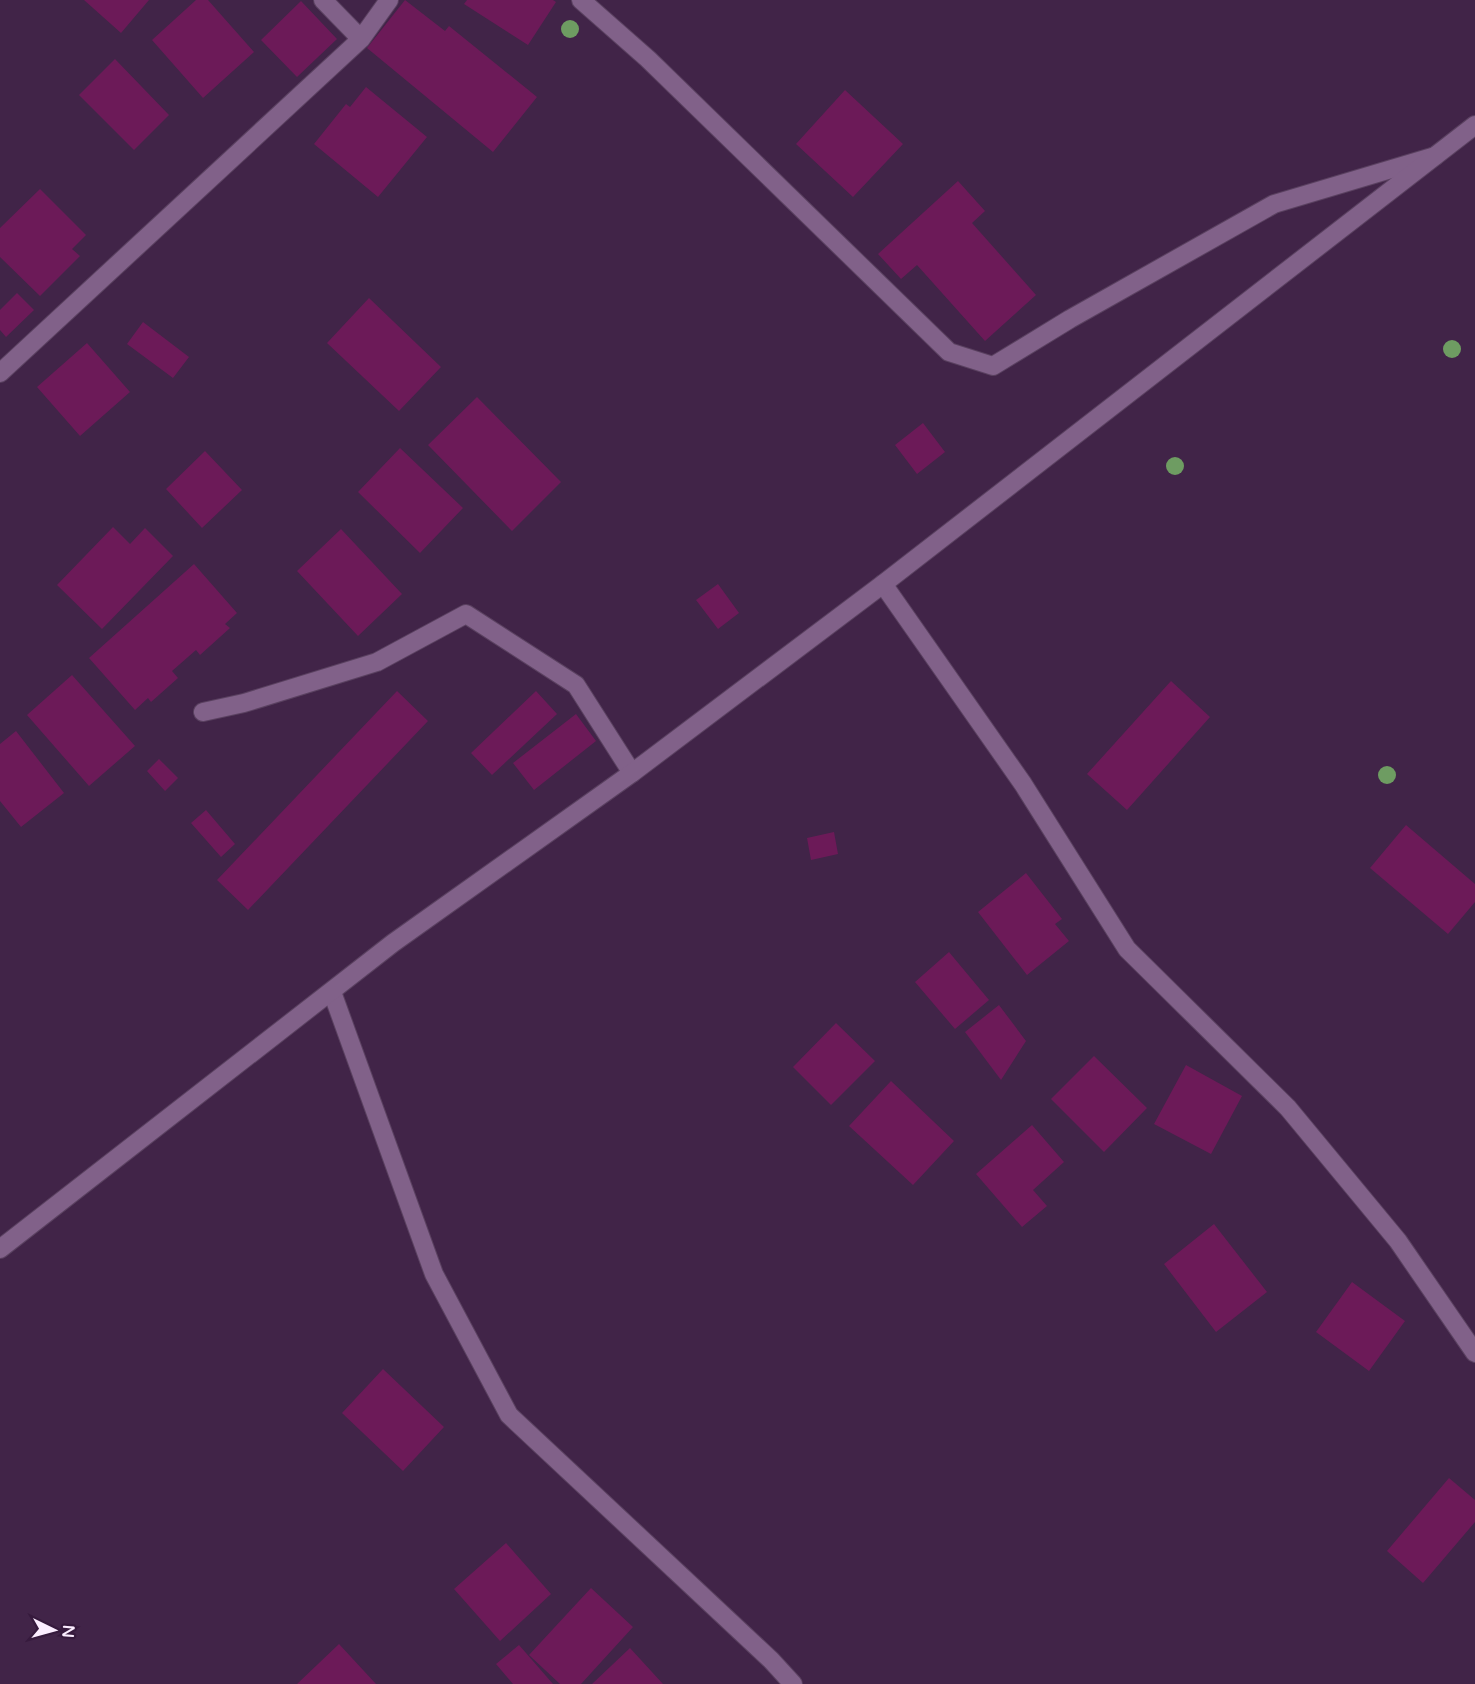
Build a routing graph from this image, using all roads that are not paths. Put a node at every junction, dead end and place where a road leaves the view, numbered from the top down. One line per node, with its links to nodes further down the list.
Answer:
1 (323, 0): 4 (street)
2 (389, 0): 4 (street)
3 (581, 0): 6 (street)
4 (361, 39): 7 (street)
5 (1475, 125): 6 (street)
6 (1438, 155): 8 (street)
7 (0, 373)
8 (883, 584): 10 (street); 13 (street)
9 (203, 712): 10 (street)
10 (632, 773): 11 (street)
11 (332, 992): 12 (street); 14 (street)
12 (0, 1249)
13 (1475, 1353)
14 (793, 1684)

